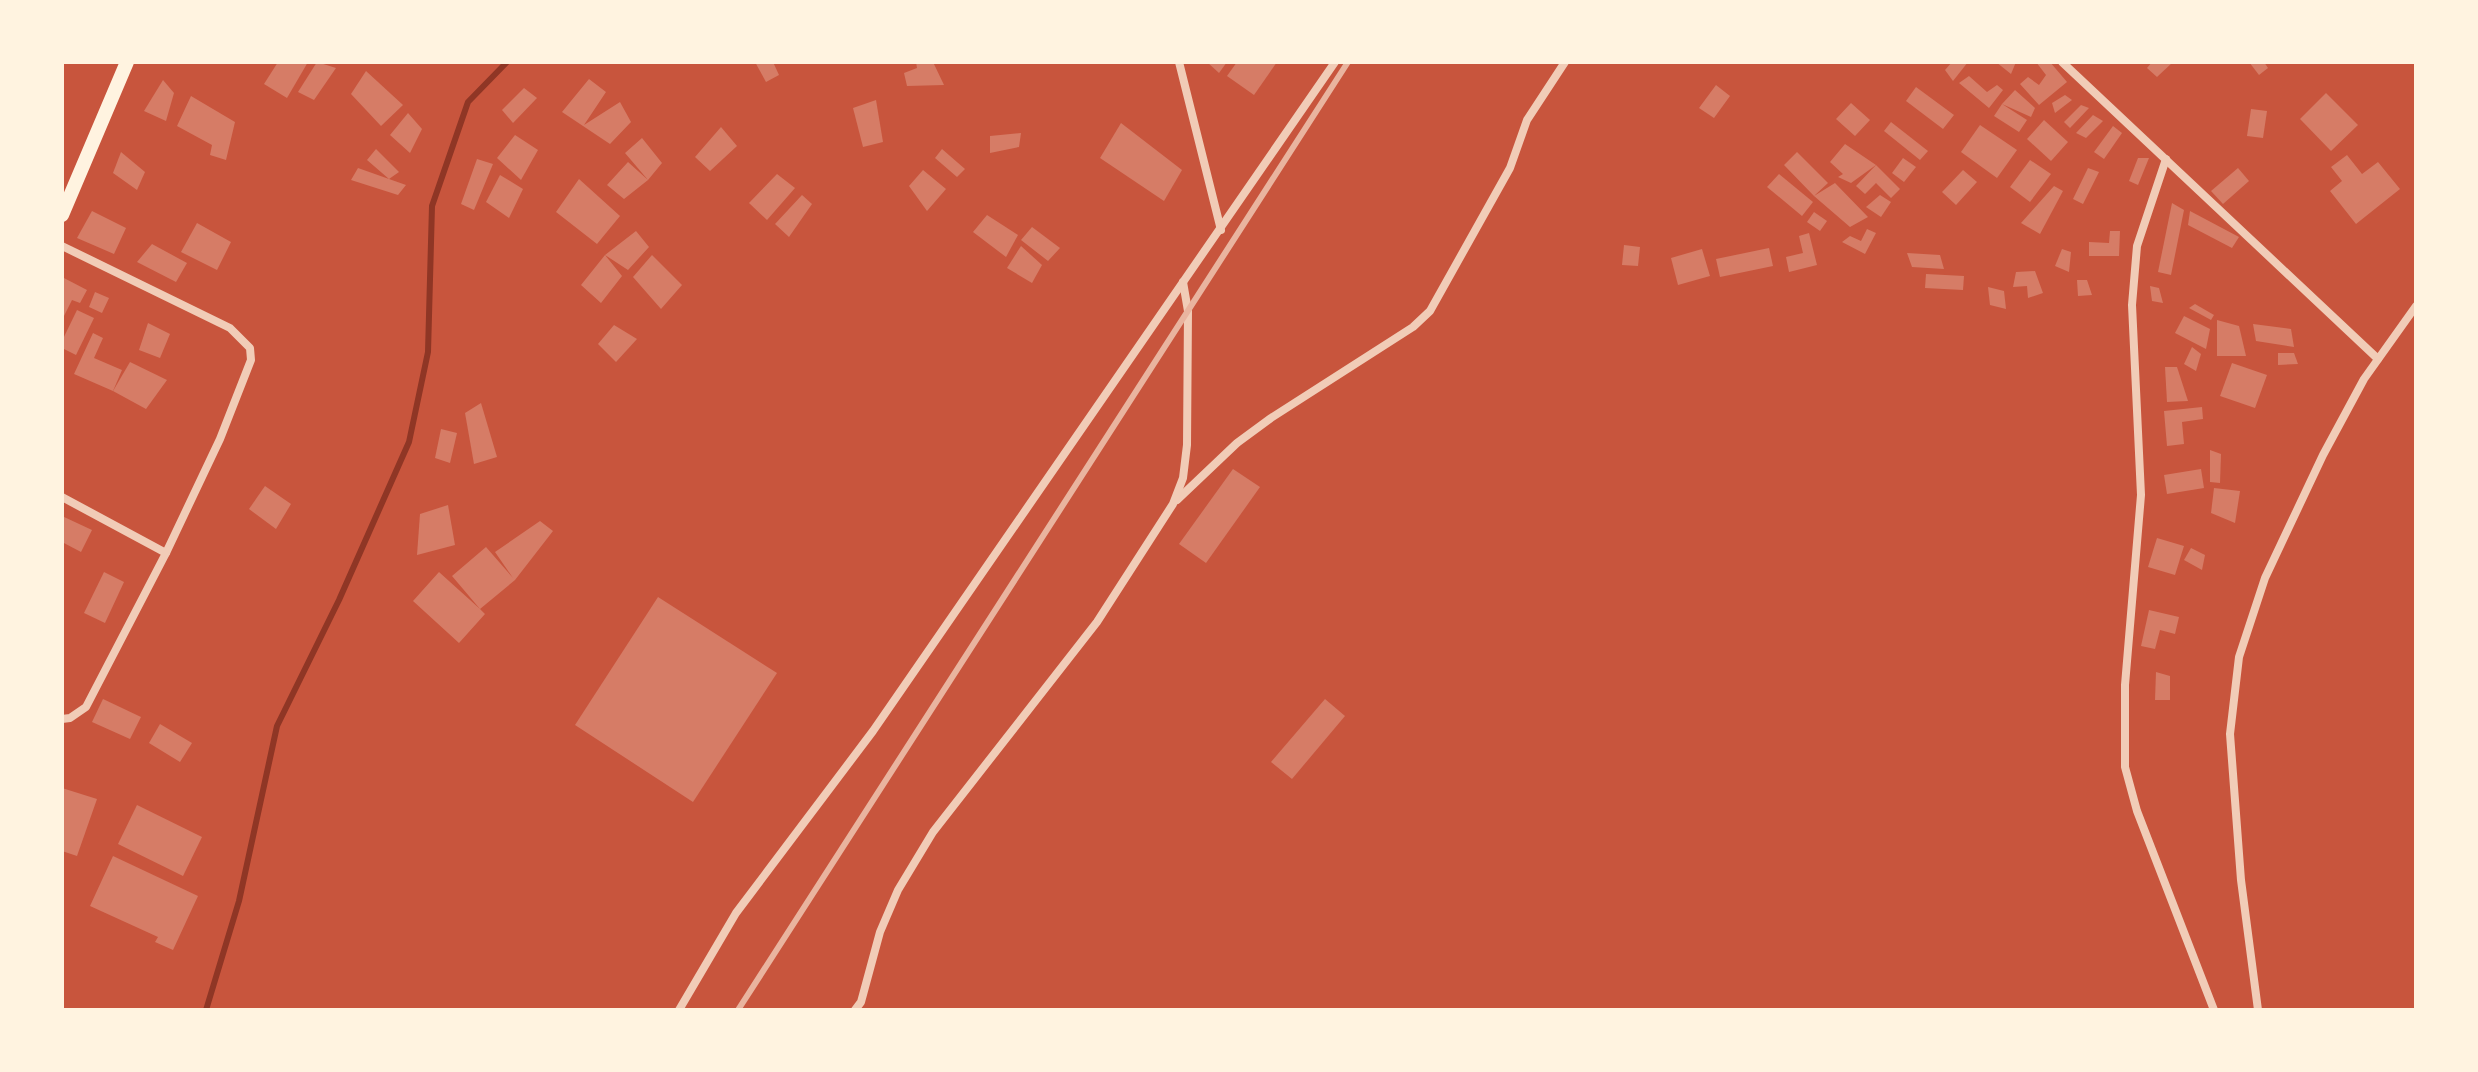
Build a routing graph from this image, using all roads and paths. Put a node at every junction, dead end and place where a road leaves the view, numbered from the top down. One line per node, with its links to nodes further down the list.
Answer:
1 (127, 62): 7 (main road)
2 (1179, 62): 8 (street)
3 (1335, 62): 8 (street)
4 (1565, 62): 14 (street)
5 (2062, 62): 6 (street)
6 (2166, 159): 12 (street); 19 (street)
7 (62, 215)
8 (1221, 230): 10 (street)
9 (62, 246): 15 (street)
10 (1183, 282): 14 (street); 17 (street)
11 (2416, 306): 12 (street)
12 (2378, 359): 20 (street)
13 (62, 497): 15 (street)
14 (1173, 504): 18 (street)
15 (166, 553): 16 (street)
16 (62, 719)
17 (679, 1010)
18 (855, 1010)
19 (2214, 1010)
20 (2258, 1010)

